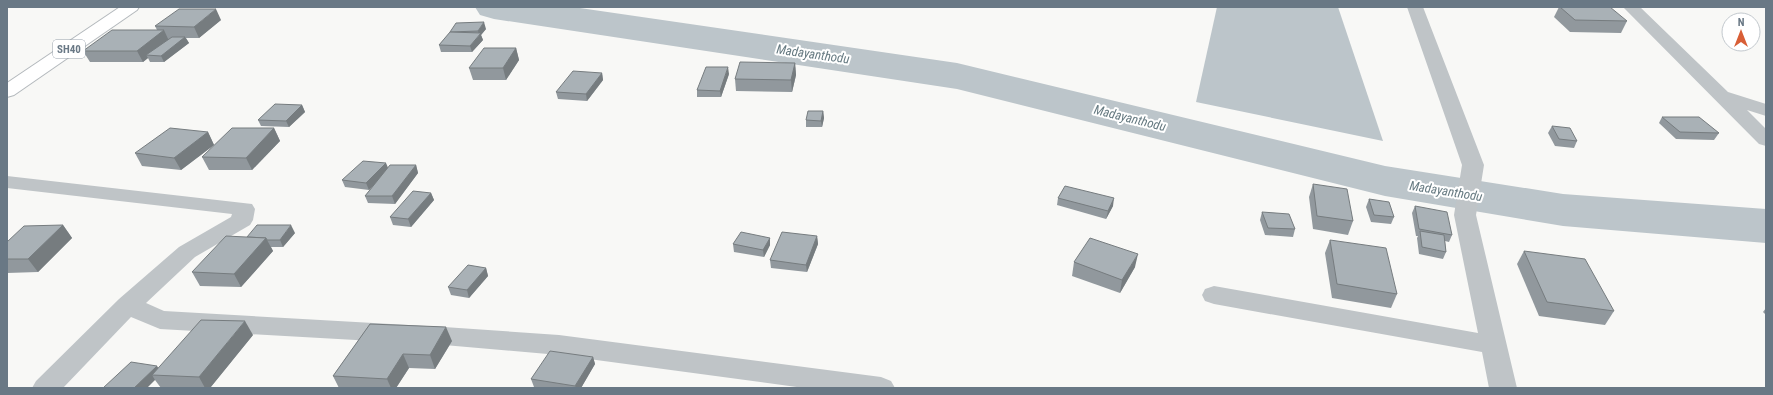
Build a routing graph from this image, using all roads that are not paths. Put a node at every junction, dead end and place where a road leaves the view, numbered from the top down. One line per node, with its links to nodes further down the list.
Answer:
1 (131, 7): 4 (main road, SH40)
2 (1415, 7): 11 (street)
3 (1631, 7): 5 (street)
4 (7, 91)
5 (1722, 96): 6 (street); 7 (street)
6 (1766, 110)
7 (1766, 140)
8 (7, 182): 10 (street)
9 (1214, 295): 11 (street)
10 (128, 305): 12 (street); 13 (street)
11 (1494, 345): 14 (street)
12 (46, 388)
13 (881, 388)
14 (1503, 388)

